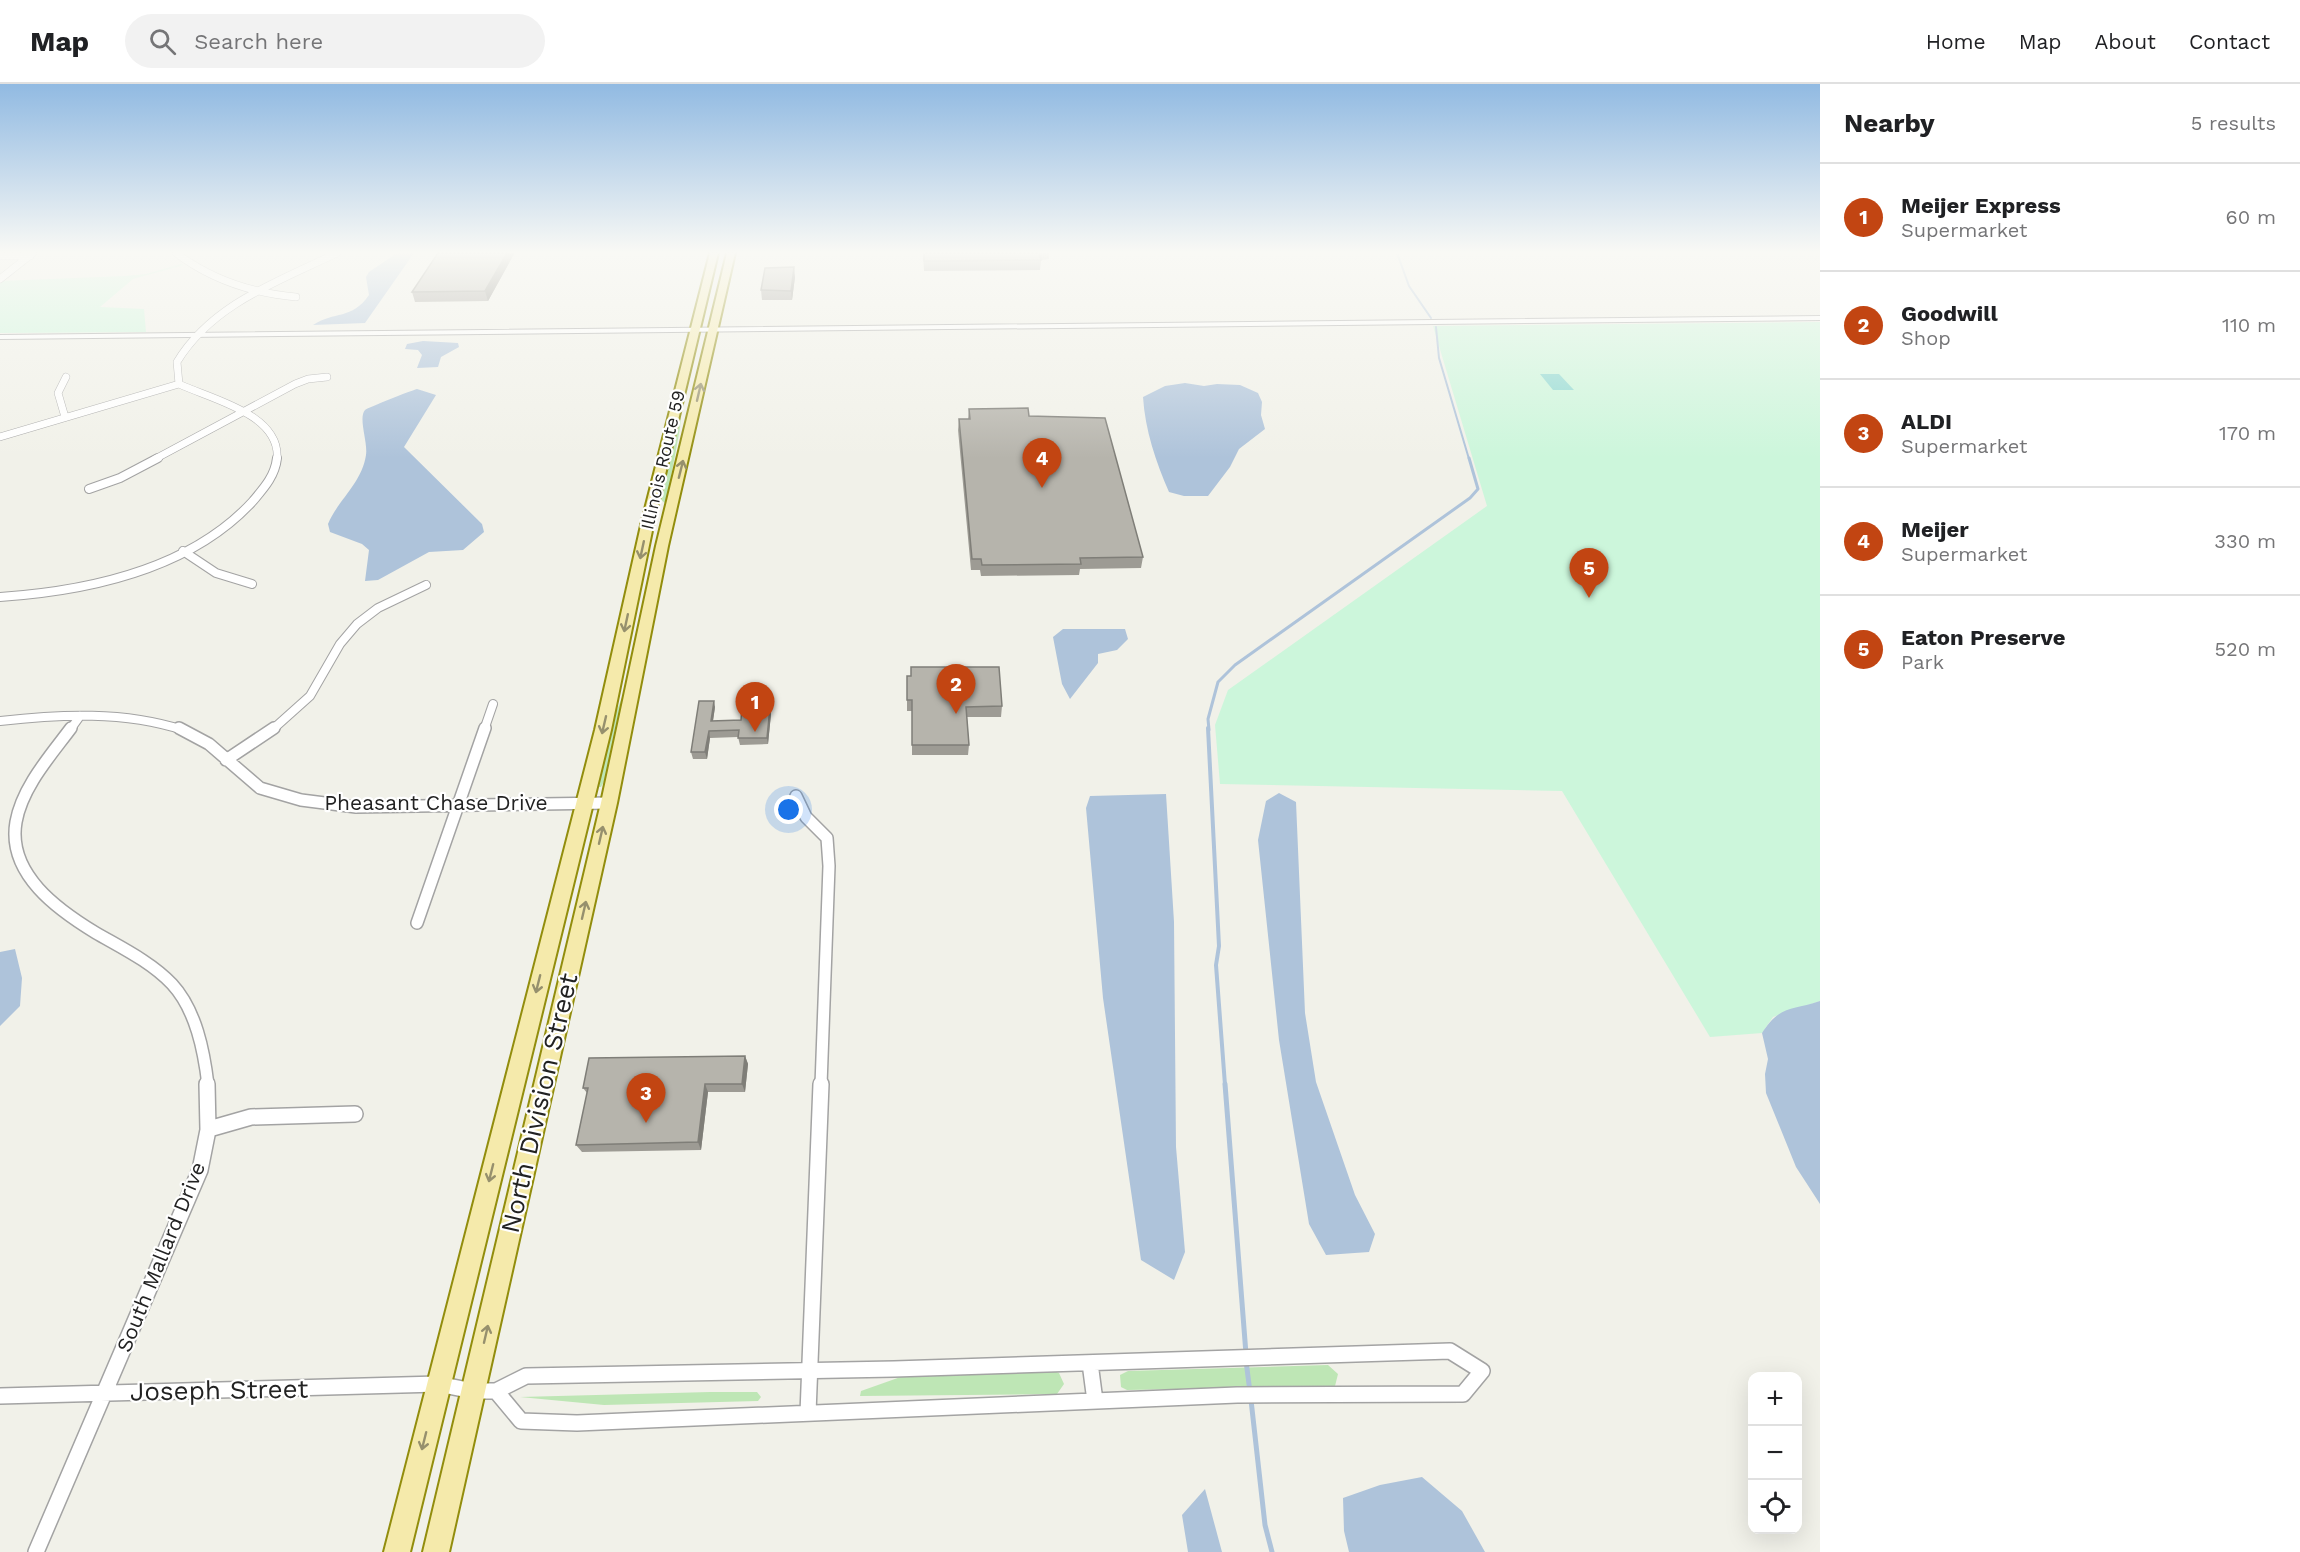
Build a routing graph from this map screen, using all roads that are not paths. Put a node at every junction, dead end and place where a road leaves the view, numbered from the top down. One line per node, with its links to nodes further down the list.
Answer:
1 (214, 322): 7 (street)
2 (697, 322): 6 (main road, Illinois Route 59)
3 (715, 322): 5 (main road, Illinois Route 59)
4 (1497, 322): 5 (street)
5 (713, 330): 6 (street); 17 (main road, Illinois Route 59, one-way to 5)
6 (695, 331): 7 (street); 16 (main road, Illinois Route 59)
7 (199, 336): 8 (street); 11 (street)
8 (0, 337)
9 (327, 376): 12 (street)
10 (66, 377): 13 (street)
11 (179, 384): 12 (street); 13 (street)
12 (241, 412): 15 (street); 18 (street)
13 (66, 417): 14 (street)
14 (0, 437)
15 (89, 489)
16 (653, 499): 17 (main road); 23 (main road, Illinois Route 59, one-way to 23)
17 (668, 518): 22 (main road, Illinois Route 59)
18 (183, 551): 19 (street); 21 (street)
19 (252, 584)
20 (426, 585): 27 (street)
21 (0, 597)
22 (641, 653): 30 (main road, North Division Street)
23 (616, 668): 29 (main road, North Division Street, one-way to 29)
24 (494, 704): 31 (street)
25 (80, 716): 26 (street, Pheasant Chase Drive); 27 (street, Pheasant Chase Drive); 34 (street, South Mallard Drive)
26 (0, 721)
27 (226, 760): 31 (street, Pheasant Chase Drive)
28 (796, 796): 36 (street)
29 (584, 803): 30 (street, Pheasant Chase Drive); 31 (street, Pheasant Chase Drive); 37 (main road, North Division Street, one-way to 37)
30 (609, 803): 38 (main road, North Division Street, one-way to 30)
31 (459, 805): 32 (street)
32 (417, 922)
33 (355, 1114): 34 (street)
34 (208, 1128): 39 (street, South Mallard Drive)
35 (1090, 1363): 36 (street); 41 (street); 41 (street)
36 (810, 1369): 38 (street); 42 (street)
37 (438, 1384): 38 (street, Joseph Street); 39 (street, Joseph Street); 44 (main road, North Division Street, one-way to 44)
38 (484, 1391): 42 (street); 45 (main road, North Division Street)
39 (104, 1392): 40 (street, Joseph Street); 43 (street, South Mallard Drive)
40 (0, 1396)
41 (1095, 1401): 42 (street)
42 (808, 1413)
43 (36, 1552)
44 (397, 1552)
45 (436, 1552)

